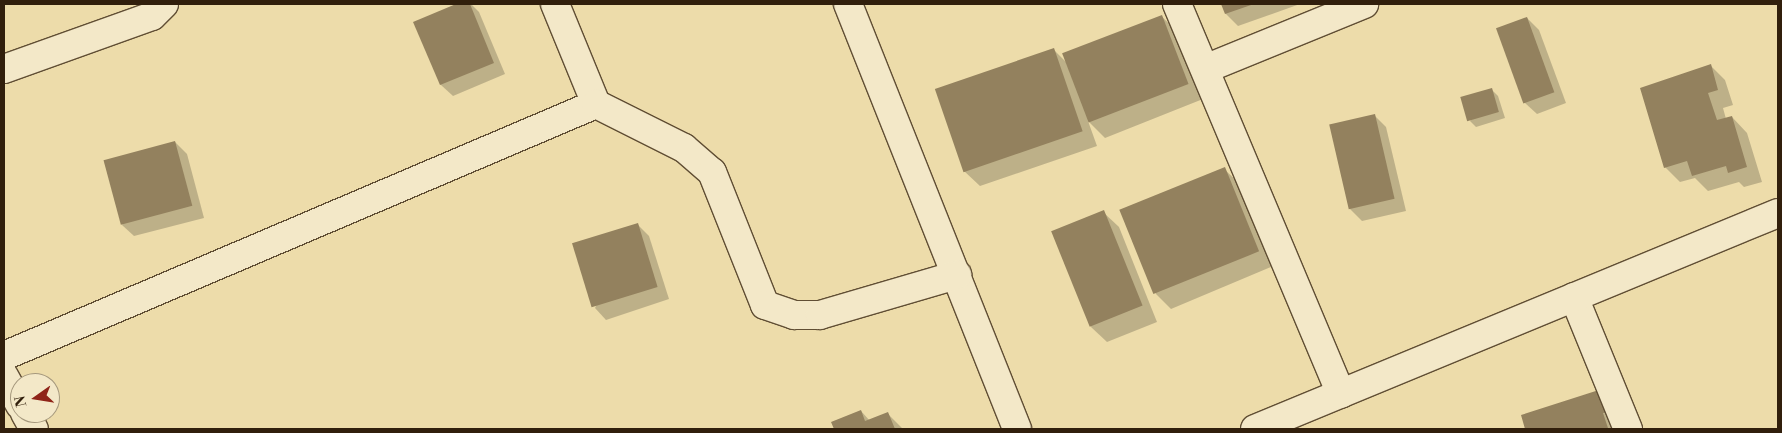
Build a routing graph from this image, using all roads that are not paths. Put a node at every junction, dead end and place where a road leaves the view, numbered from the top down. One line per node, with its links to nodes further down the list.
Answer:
1 (164, 4): 6 (street)
2 (555, 4): 8 (street)
3 (848, 4): 10 (street)
4 (1178, 4): 7 (street)
5 (1364, 4): 7 (street)
6 (4, 69)
7 (1206, 69): 13 (street)
8 (596, 104): 10 (street); 12 (street)
9 (1778, 213): 11 (street)
10 (957, 275): 14 (street)
11 (1574, 297): 13 (street); 16 (street)
12 (4, 356)
13 (1341, 394): 15 (street)
14 (1017, 429)
15 (1255, 429)
16 (1628, 429)

